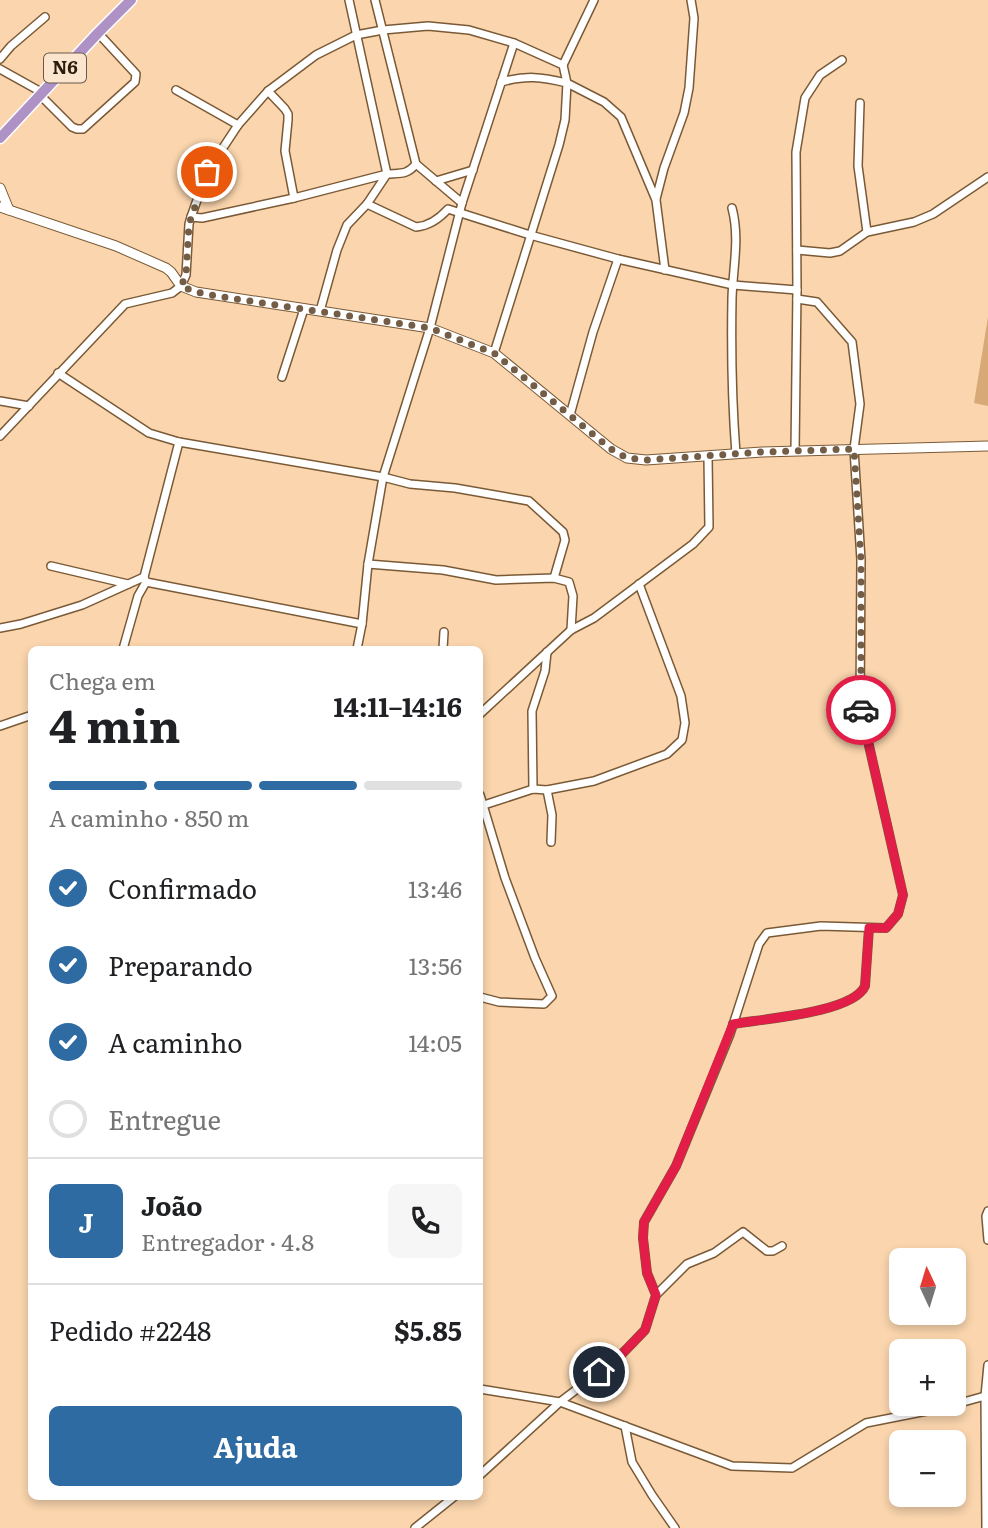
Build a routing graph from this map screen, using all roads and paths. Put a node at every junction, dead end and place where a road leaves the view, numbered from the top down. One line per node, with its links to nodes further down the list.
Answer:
1 (131, 0): 8 (highway, N6)
2 (348, 0): 9 (street)
3 (375, 0): 7 (street)
4 (594, 0): 13 (street)
5 (691, 0): 30 (street)
6 (45, 17): 11 (street)
7 (383, 30): 9 (street); 10 (street); 23 (street)
8 (98, 33): 19 (highway, N6); 19 (street)
9 (356, 35): 18 (street); 25 (street)
10 (514, 43): 13 (street); 15 (street)
11 (0, 60)
12 (842, 60): 39 (street)
13 (563, 65): 16 (street)
14 (0, 69): 19 (street)
15 (501, 82): 16 (street); 24 (street)
16 (567, 83): 30 (street); 38 (street)
17 (176, 90): 21 (street)
18 (268, 91): 21 (street); 29 (street)
19 (42, 94): 22 (highway, N6)
20 (860, 103): 37 (street)
21 (238, 125): 36 (street)
22 (0, 138)
23 (416, 164): 25 (street); 27 (street)
24 (473, 170): 27 (street); 31 (street)
25 (387, 174): 29 (street); 32 (street)
26 (988, 177): 37 (street)
27 (436, 181): 31 (street)
28 (0, 188): 33 (street)
29 (295, 198): 36 (street)
30 (656, 200): 41 (street)
31 (462, 203): 35 (street)
32 (367, 204): 35 (street); 46 (street)
33 (4, 208): 43 (street)
34 (732, 208): 42 (street)
35 (461, 213): 38 (street); 47 (street)
36 (191, 217): 43 (street)
37 (867, 232): 39 (street)
38 (530, 235): 40 (street); 48 (street)
39 (797, 250): 44 (street)
40 (618, 259): 41 (street); 53 (street)
41 (665, 270): 42 (street)
42 (733, 285): 44 (street); 59 (street)
43 (181, 286): 45 (street); 49 (street)
44 (797, 294): 57 (street); 58 (street)
45 (304, 309): 46 (street); 50 (street)
46 (320, 311): 47 (street)
47 (430, 328): 48 (street); 61 (street)
48 (494, 353): 53 (street)
49 (58, 373): 52 (street); 55 (street)
50 (282, 376)
51 (0, 401): 52 (street)
52 (29, 406): 54 (street)
53 (570, 415): 60 (street)
54 (0, 436)
55 (179, 442): 61 (street); 65 (street)
56 (988, 446): 57 (street)
57 (854, 449): 58 (street); 83 (street)
58 (795, 451): 59 (street)
59 (736, 454): 60 (street)
60 (708, 457): 67 (street)
61 (383, 478): 62 (street); 64 (street)
62 (368, 565): 64 (street); 68 (street)
63 (51, 566): 66 (street)
64 (554, 578): 70 (street)
65 (145, 579): 66 (street); 68 (street); 72 (street)
66 (128, 584): 69 (street)
67 (639, 584): 70 (street); 80 (street)
68 (362, 624): 73 (street)
69 (0, 628)
70 (570, 630): 75 (street)
71 (444, 632): 74 (street)
72 (124, 646)
73 (358, 646)
74 (443, 646)
75 (547, 652): 76 (street); 79 (street)
76 (483, 711)
77 (28, 716): 78 (street)
78 (0, 726)
79 (533, 789): 80 (street); 81 (street)
80 (547, 790): 82 (street)
81 (484, 805): 84 (street)
82 (551, 842)
83 (869, 928): 85 (street); 85 (street)
84 (483, 999)
85 (733, 1024): 89 (street)
86 (988, 1211): 87 (street)
87 (988, 1240)
88 (782, 1246): 89 (street)
89 (656, 1295): 93 (street)
90 (988, 1365): 92 (street)
91 (483, 1389): 93 (street)
92 (985, 1396): 94 (street); 99 (street)
93 (560, 1402): 94 (street); 95 (street)
94 (625, 1426): 98 (street)
95 (483, 1472)
96 (450, 1500): 97 (street)
97 (415, 1528)
98 (675, 1528)
99 (986, 1528)

